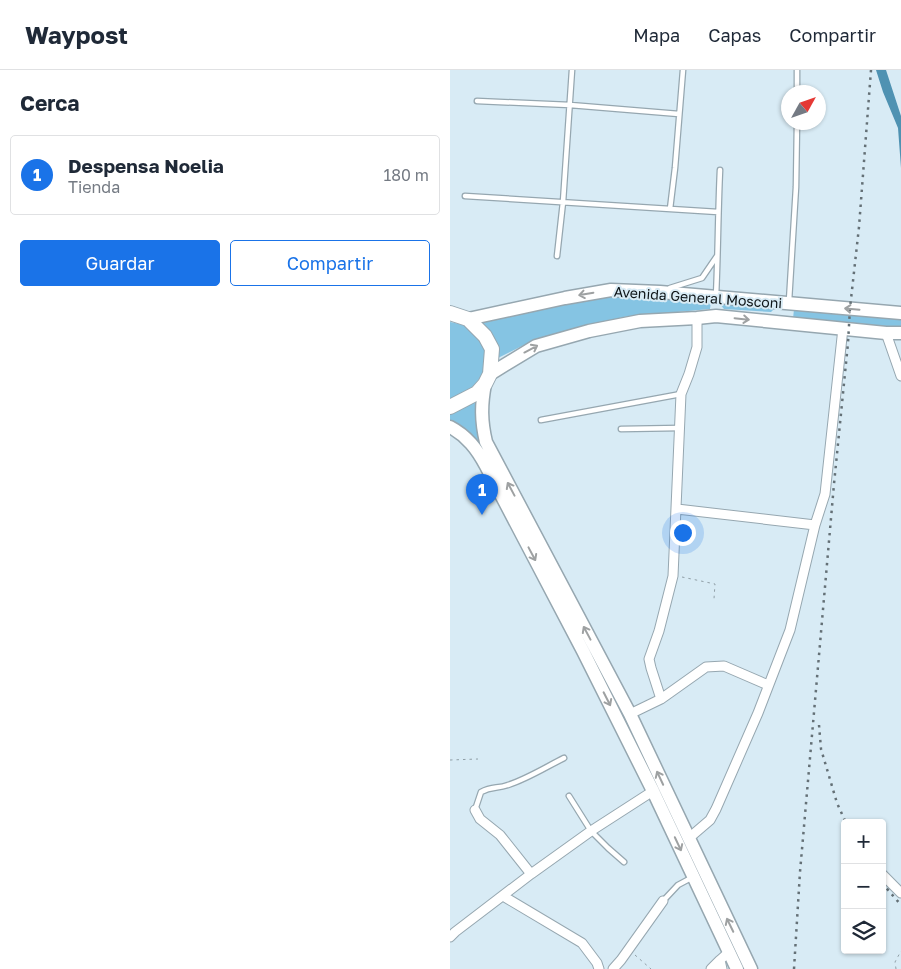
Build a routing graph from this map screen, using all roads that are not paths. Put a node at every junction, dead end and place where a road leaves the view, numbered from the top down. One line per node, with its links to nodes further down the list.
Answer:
1 (572, 70): 6 (lane)
2 (683, 70): 7 (lane)
3 (798, 70): 4 (lane)
4 (797, 85)
5 (477, 101): 6 (lane)
6 (570, 105): 7 (lane); 11 (lane)
7 (679, 114): 12 (lane)
8 (797, 130): 18 (lane)
9 (720, 170): 13 (lane)
10 (465, 196): 11 (lane)
11 (563, 202): 12 (lane); 15 (lane)
12 (670, 209): 13 (lane)
13 (718, 212): 14 (lane)
14 (718, 255): 16 (lane); 17 (lane)
15 (557, 256)
16 (660, 292): 17 (street, Avenida General Mosconi); 20 (street, Avenida General Mosconi, one-way to 20)
17 (716, 297): 18 (street, Avenida General Mosconi); 21 (street)
18 (789, 303): 19 (street, Avenida General Mosconi, one-way to 18); 23 (street)
19 (901, 313)
20 (456, 314): 28 (main road)
21 (716, 316): 22 (street, Avenida General Mosconi); 23 (street, Avenida General Mosconi, one-way to 23)
22 (697, 318): 28 (street, Avenida General Mosconi, one-way to 22); 29 (street)
23 (786, 324): 24 (street, Avenida General Mosconi)
24 (843, 328): 25 (street, Avenida General Mosconi); 36 (street)
25 (886, 333): 26 (street, Avenida General Mosconi); 27 (street)
26 (901, 333)
27 (901, 376)
28 (488, 379): 30 (main road); 39 (street, one-way to 28)
29 (682, 394): 31 (lane); 33 (street)
30 (450, 406)
31 (541, 420)
32 (450, 427): 41 (street, one-way to 41)
33 (680, 428): 34 (lane); 35 (street)
34 (621, 429)
35 (677, 509): 36 (street); 38 (street)
36 (815, 525): 37 (street)
37 (768, 686): 38 (street); 45 (street)
38 (661, 699): 39 (street)
39 (630, 714): 45 (street, one-way to 39)
40 (564, 758): 43 (lane)
41 (653, 791): 44 (street); 48 (street, one-way to 48)
42 (569, 796): 44 (lane)
43 (475, 810): 47 (street)
44 (591, 831): 46 (lane); 47 (street)
45 (689, 838): 59 (street, one-way to 45)
46 (624, 862)
47 (531, 874): 51 (street)
48 (694, 877): 52 (lane); 54 (street)
49 (886, 878): 50 (street)
50 (901, 893)
51 (503, 896): 53 (street); 55 (street)
52 (663, 901): 56 (street)
53 (450, 938)
54 (724, 961): 57 (street); 58 (street)
55 (598, 969)
56 (613, 969)
57 (711, 969)
58 (737, 969)
59 (751, 969)

